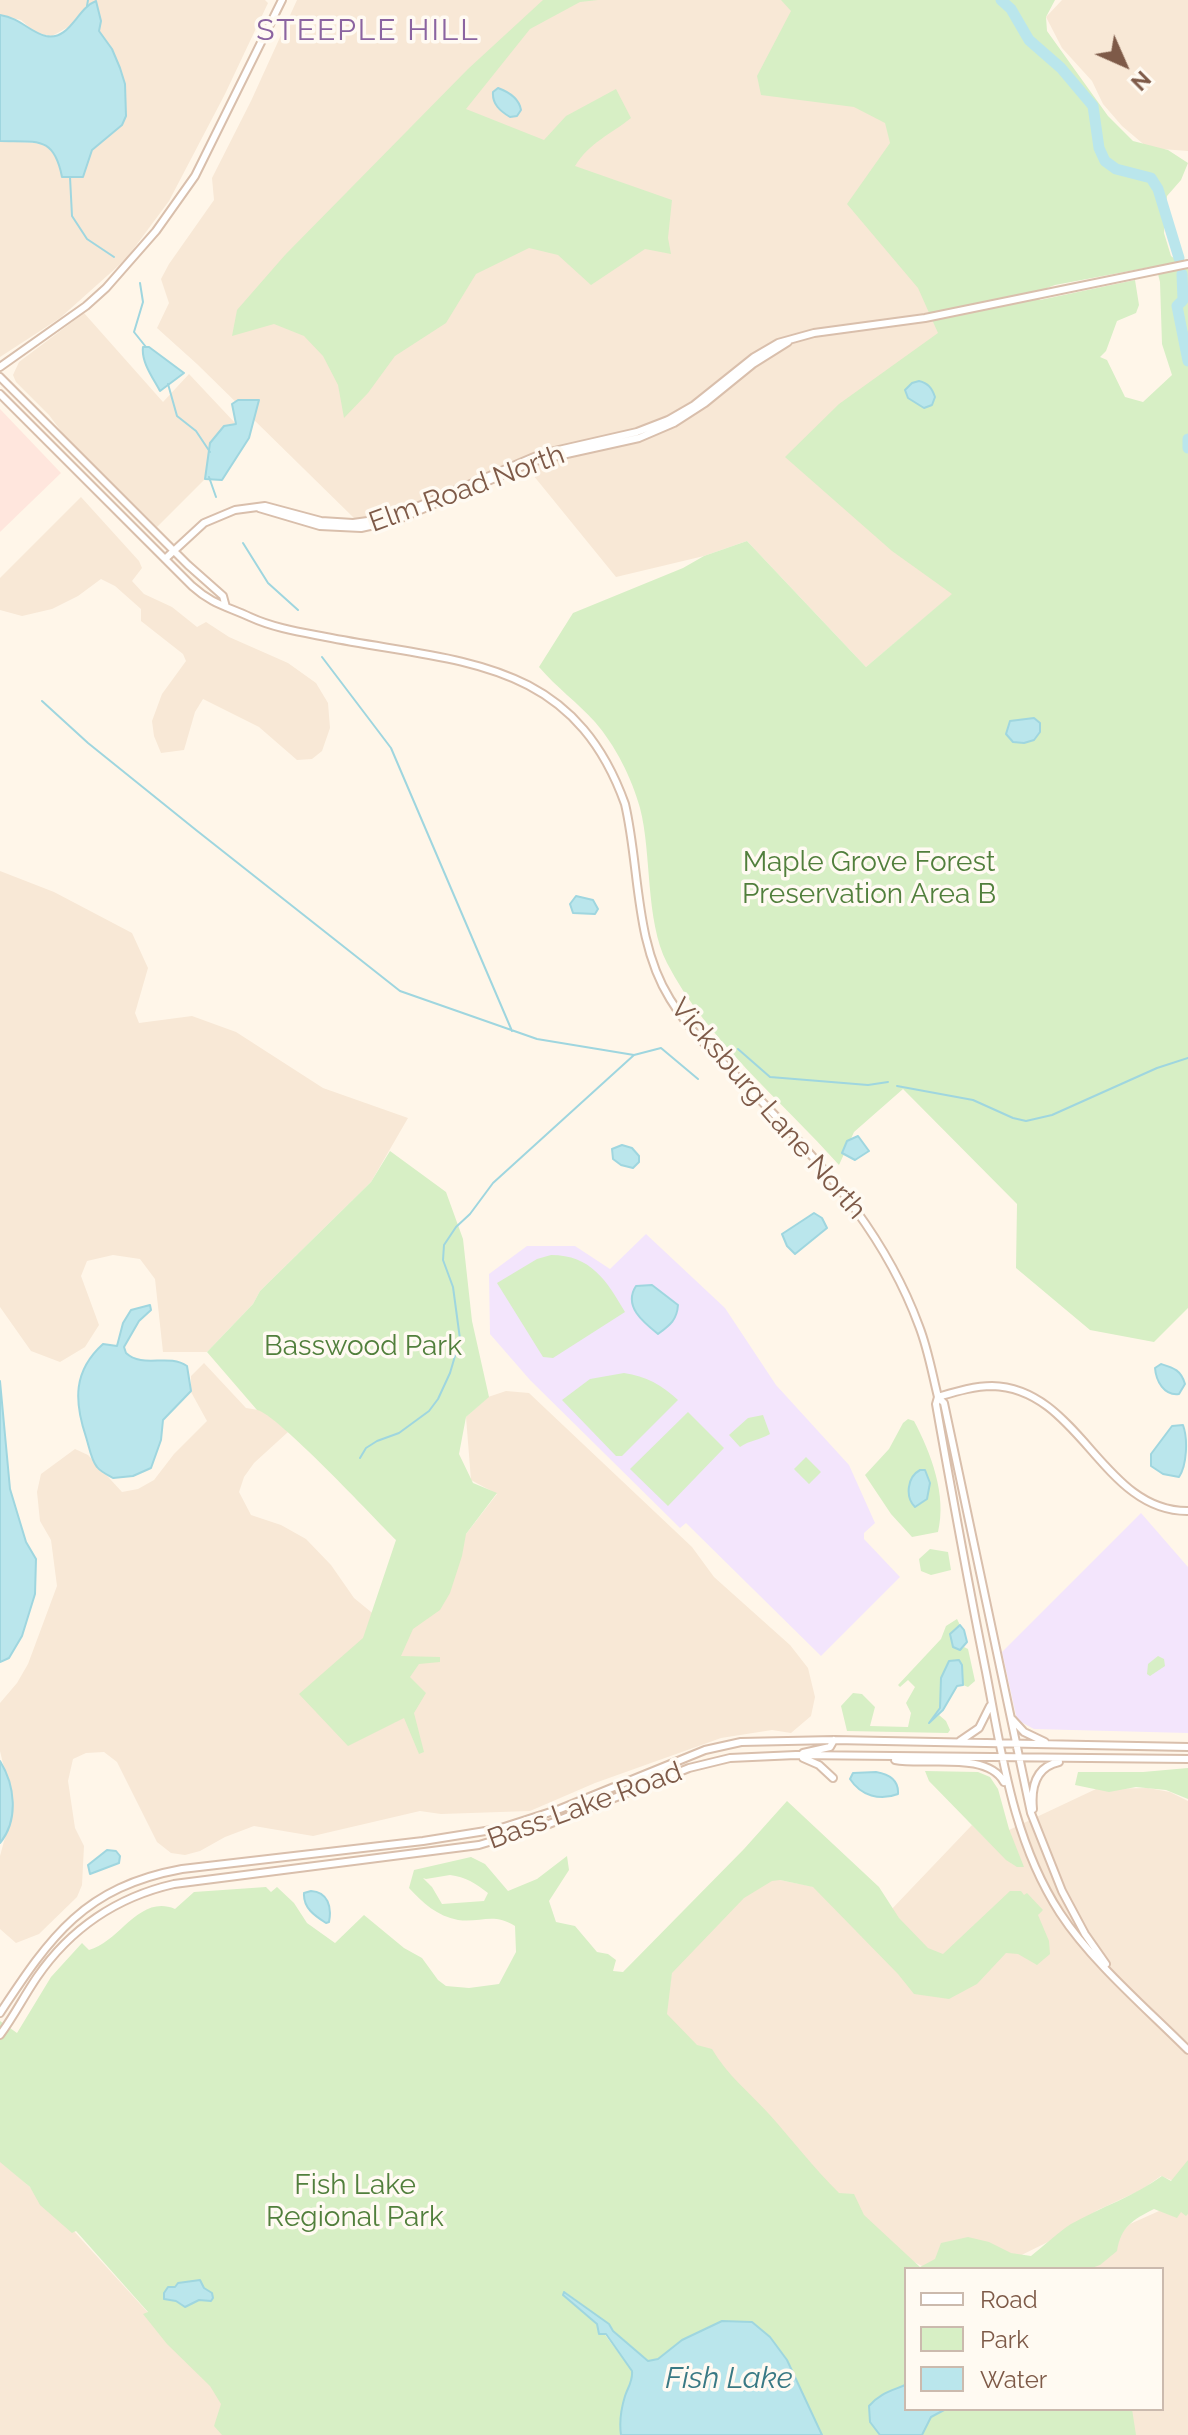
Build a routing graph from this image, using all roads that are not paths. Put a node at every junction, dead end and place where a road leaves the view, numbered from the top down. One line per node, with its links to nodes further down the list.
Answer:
1 (282, 0): 3 (main road)
2 (1188, 264): 6 (main road, Elm Road North)
3 (0, 367)
4 (0, 377): 6 (main road, Vicksburg Lane North)
5 (0, 394): 7 (main road, Vicksburg Lane North)
6 (174, 551): 7 (main road, Elm Road North); 8 (main road, Vicksburg Lane North)
7 (165, 559): 8 (main road, Vicksburg Lane North)
8 (226, 607): 9 (main road, Vicksburg Lane North)
9 (938, 1397): 10 (main road); 11 (main road, Vicksburg Lane North); 12 (main road, Vicksburg Lane North)
10 (1188, 1511)
11 (992, 1702): 15 (main road); 16 (main road, Vicksburg Lane North)
12 (1010, 1716): 17 (main road, Vicksburg Lane North); 18 (main road)
13 (834, 1740): 15 (main road, Bass Lake Road); 21 (main road); 31 (main road, Bass Lake Road)
14 (1188, 1741): 19 (main road)
15 (958, 1742): 16 (main road, Bass Lake Road)
16 (999, 1743): 17 (main road, Bass Lake Road); 23 (main road, Vicksburg Lane North)
17 (1015, 1743): 18 (main road, Bass Lake Road); 24 (main road, Vicksburg Lane North)
18 (1048, 1743): 19 (main road, Bass Lake Road)
19 (1178, 1747): 20 (main road, Bass Lake Road)
20 (1188, 1747)
21 (796, 1755): 22 (main road, Bass Lake Road); 27 (main road); 32 (main road, Bass Lake Road)
22 (880, 1757): 23 (main road, Bass Lake Road); 28 (main road)
23 (1003, 1758): 24 (main road, Bass Lake Road); 28 (main road, Vicksburg Lane North)
24 (1018, 1758): 25 (main road, Bass Lake Road); 29 (main road, Vicksburg Lane North)
25 (1072, 1759): 26 (main road, Bass Lake Road); 29 (main road)
26 (1188, 1759)
27 (833, 1778)
28 (1009, 1789): 30 (main road, Vicksburg Lane North)
29 (1035, 1824): 30 (main road)
30 (1115, 1977): 33 (main road)
31 (0, 2013)
32 (0, 2035)
33 (1188, 2050)

